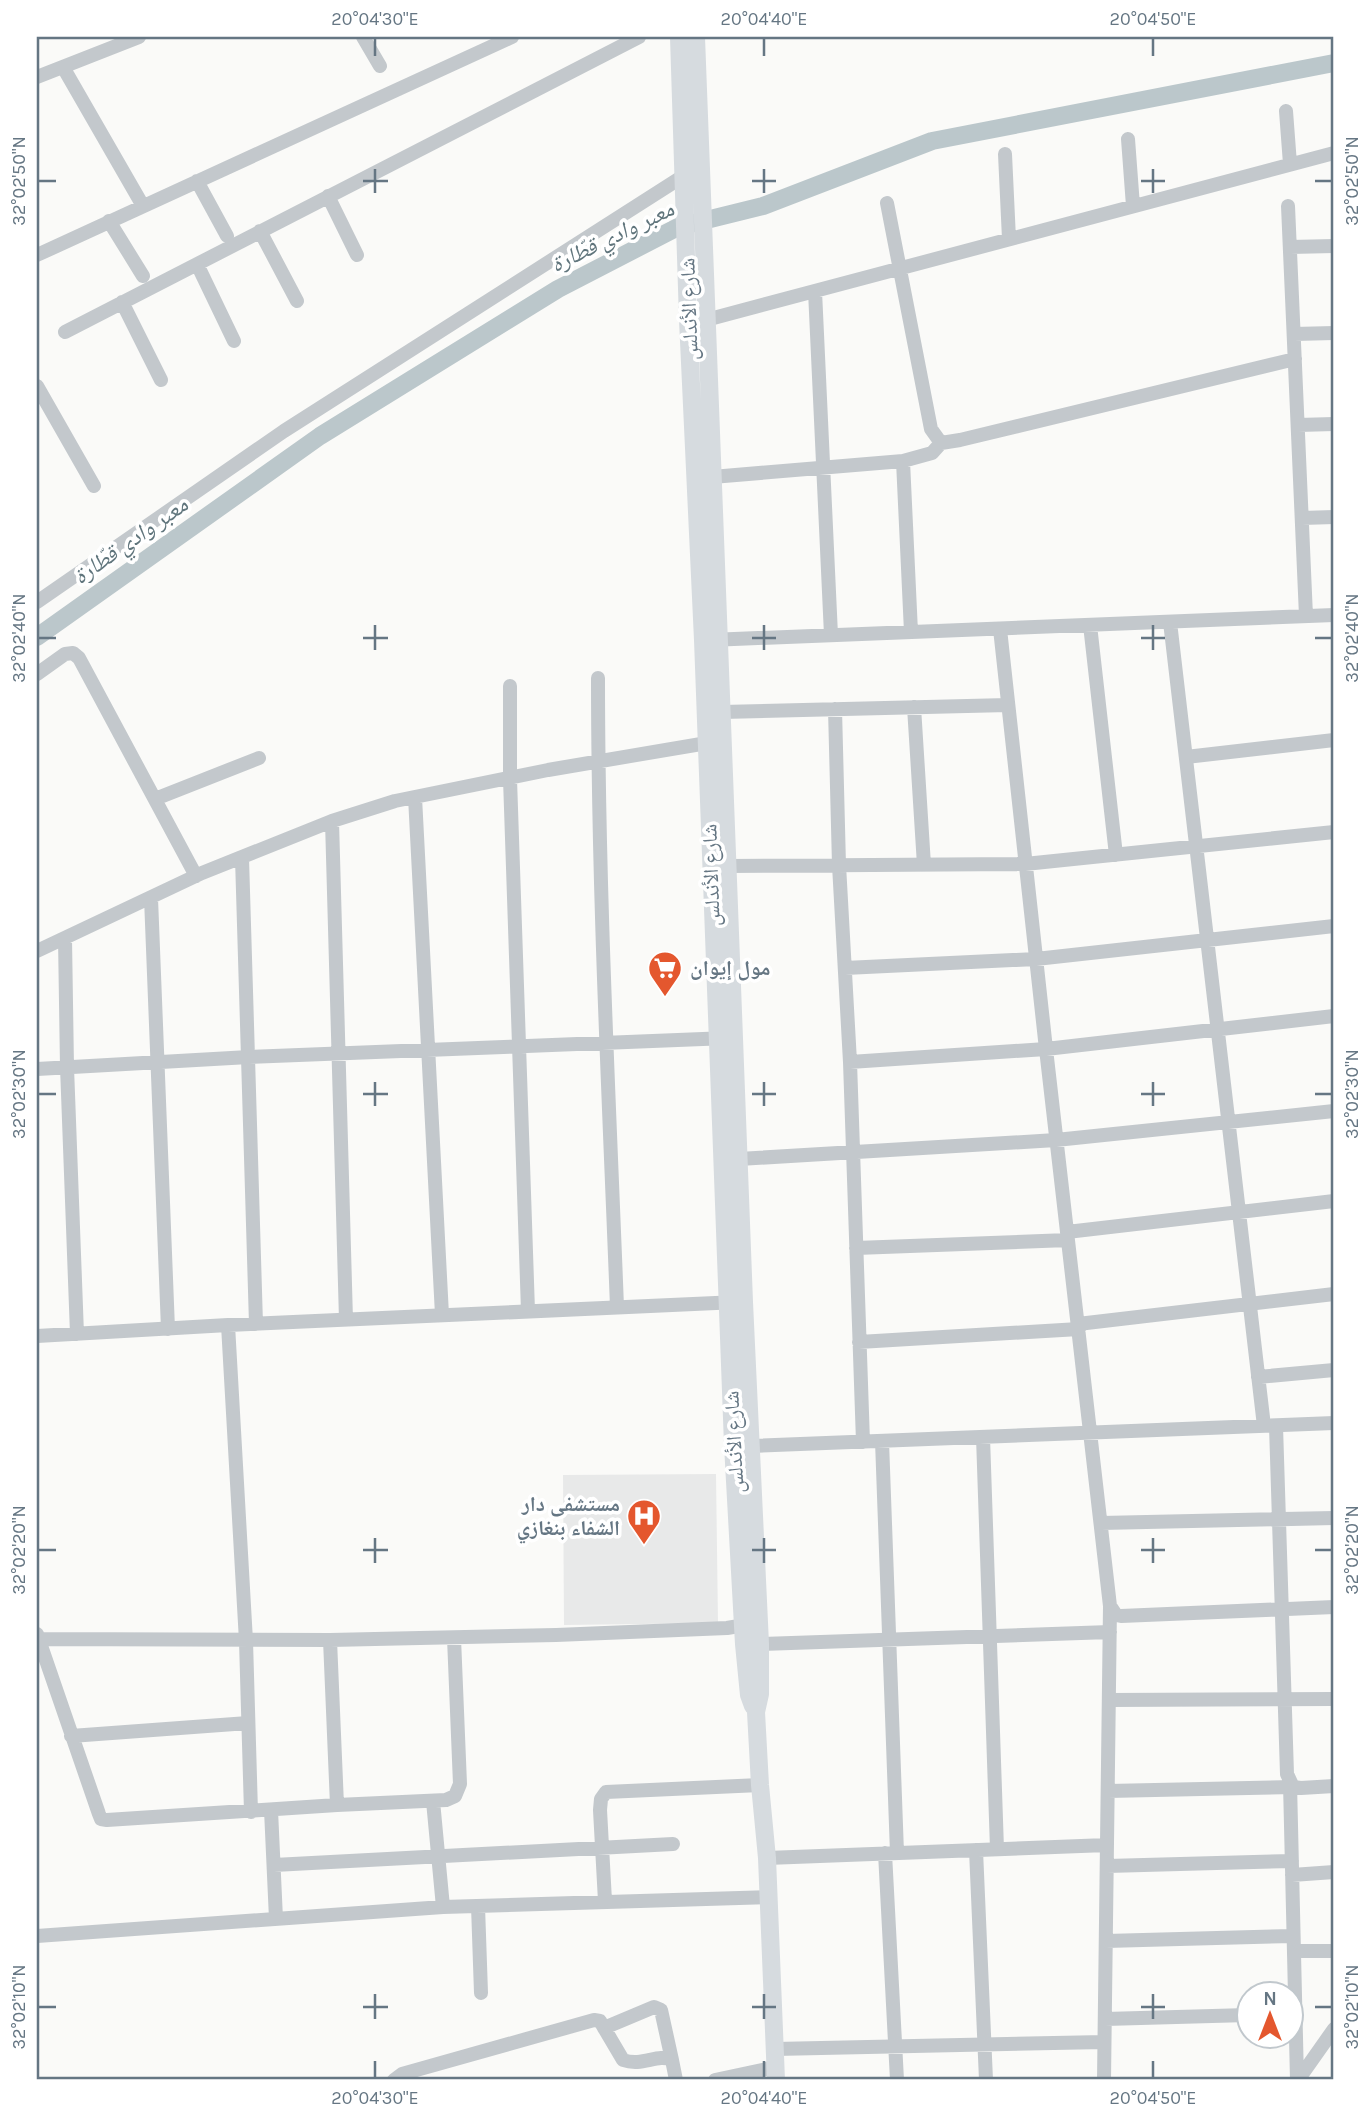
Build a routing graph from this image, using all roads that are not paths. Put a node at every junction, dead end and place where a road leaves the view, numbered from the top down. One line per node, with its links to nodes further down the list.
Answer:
1 (139, 37): 8 (street)
2 (363, 37): 7 (street)
3 (513, 37): 16 (street)
4 (639, 37): 17 (street)
5 (679, 37): 15 (main road, شارع الأندلس)
6 (696, 37): 18 (main road, شارع الأندلس)
7 (380, 66)
8 (63, 67): 9 (street); 20 (street)
9 (37, 77)
10 (1286, 111): 14 (street)
11 (1128, 139): 21 (street)
12 (1334, 153): 14 (street)
13 (1005, 154): 27 (street)
14 (1290, 164): 21 (street)
15 (685, 175): 18 (main road, شارع الأندلس); 55 (street)
16 (197, 181): 20 (street); 25 (street)
17 (328, 196): 24 (street); 31 (street)
18 (694, 202): 26 (main road, شارع الأندلس)
19 (887, 203): 33 (street)
20 (143, 206): 23 (street)
21 (1133, 206): 27 (street)
22 (1288, 206): 29 (street)
23 (109, 221): 30 (street); 34 (street)
24 (260, 231): 32 (street); 36 (street)
25 (227, 236)
26 (695, 236): 38 (main road, شارع الأندلس); 63 (main road, شارع الأندلس)
27 (1009, 239): 33 (street)
28 (1334, 246): 29 (street)
29 (1290, 247): 41 (street)
30 (37, 255)
31 (357, 255)
32 (197, 264): 37 (street); 42 (street)
33 (901, 268): 35 (street); 48 (street)
34 (143, 275)
35 (815, 291): 38 (street); 50 (street)
36 (297, 301)
37 (122, 302): 39 (street); 44 (street)
38 (706, 320): 51 (main road, شارع الأندلس)
39 (65, 332)
40 (1334, 333): 41 (street)
41 (1294, 334): 43 (street)
42 (234, 341)
43 (1295, 359): 47 (street); 48 (street)
44 (161, 380)
45 (37, 386): 52 (street)
46 (1334, 424): 47 (street)
47 (1298, 425): 54 (street)
48 (941, 443): 49 (street)
49 (904, 461): 50 (street); 61 (street)
50 (823, 468): 51 (street); 62 (street)
51 (712, 477): 63 (main road, شارع الأندلس)
52 (94, 486)
53 (1334, 517): 54 (street)
54 (1302, 518): 57 (street)
55 (37, 602)
56 (1334, 615): 57 (street)
57 (1306, 616): 58 (street)
58 (1170, 622): 59 (street); 73 (street)
59 (1090, 625): 60 (street); 82 (street)
60 (1000, 629): 61 (street); 67 (street)
61 (911, 632): 62 (street)
62 (831, 635): 63 (street)
63 (711, 640): 70 (main road, شارع الأندلس); 72 (main road, شارع الأندلس)
64 (37, 674): 78 (street)
65 (598, 678): 75 (street)
66 (510, 686): 76 (street)
67 (1008, 705): 68 (street); 85 (street)
68 (914, 707): 69 (street); 86 (street)
69 (835, 709): 70 (street); 84 (street)
70 (722, 712): 87 (main road, شارع الأندلس)
71 (1334, 740): 73 (street)
72 (706, 743): 75 (street); 98 (main road, شارع الأندلس)
73 (1186, 757): 81 (street)
74 (259, 758): 78 (street)
75 (598, 762): 76 (street); 99 (street)
76 (510, 779): 77 (street); 100 (street)
77 (415, 797): 79 (street); 102 (street)
78 (155, 799): 88 (street)
79 (332, 821): 83 (street); 103 (street)
80 (1334, 832): 81 (street)
81 (1196, 847): 82 (street); 92 (street)
82 (1116, 855): 85 (street)
83 (242, 858): 88 (street); 104 (street)
84 (839, 864): 86 (street); 87 (street); 95 (street)
85 (1025, 864): 86 (street); 94 (street)
86 (924, 865)
87 (729, 866): 98 (main road, شارع الأندلس)
88 (197, 876): 89 (street)
89 (150, 898): 91 (street); 105 (street)
90 (1334, 926): 92 (street)
91 (65, 938): 93 (street); 107 (street)
92 (1207, 939): 94 (street); 97 (street)
93 (37, 951)
94 (1036, 959): 95 (street); 101 (street)
95 (845, 968): 106 (street)
96 (1334, 1016): 97 (street)
97 (1217, 1029): 101 (street); 110 (street)
98 (726, 1038): 99 (street); 113 (main road, شارع الأندلس); 119 (main road, شارع الأندلس)
99 (607, 1042): 100 (street); 121 (street)
100 (520, 1046): 102 (street); 122 (street)
101 (1046, 1049): 106 (street); 111 (street)
102 (428, 1050): 103 (street); 123 (street)
103 (340, 1054): 104 (street); 124 (street)
104 (249, 1057): 105 (street); 125 (street)
105 (158, 1062): 107 (street); 128 (street)
106 (850, 1062): 112 (street)
107 (67, 1067): 108 (street); 129 (street)
108 (37, 1069)
109 (1334, 1111): 110 (street)
110 (1228, 1122): 111 (street); 115 (street)
111 (1056, 1140): 112 (street); 116 (street)
112 (852, 1153): 113 (street); 117 (street)
113 (739, 1159): 119 (main road, شارع الأندلس)
114 (1334, 1201): 115 (street)
115 (1238, 1211): 116 (street); 120 (street)
116 (1068, 1236): 117 (street); 127 (street)
117 (856, 1248): 131 (street)
118 (1334, 1294): 120 (street)
119 (736, 1302): 121 (street); 140 (main road, شارع الأندلس); 147 (main road, شارع الأندلس)
120 (1249, 1304): 127 (street); 133 (street)
121 (617, 1307): 122 (street)
122 (528, 1311): 123 (street)
123 (442, 1315): 124 (street)
124 (346, 1320): 125 (street)
125 (257, 1324): 126 (street)
126 (228, 1325): 128 (street); 154 (street)
127 (1079, 1327): 131 (street); 136 (street)
128 (168, 1329): 129 (street)
129 (77, 1334): 130 (street)
130 (37, 1336)
131 (859, 1342): 138 (street)
132 (1334, 1370): 133 (street)
133 (1258, 1377): 135 (street)
134 (1334, 1423): 135 (street)
135 (1270, 1426): 136 (street); 142 (street)
136 (1091, 1433): 137 (street); 143 (street)
137 (983, 1437): 139 (street); 149 (street)
138 (863, 1441): 139 (street); 140 (street)
139 (883, 1441): 153 (street)
140 (751, 1446): 147 (main road, شارع الأندلس)
141 (1334, 1518): 142 (street)
142 (1279, 1521): 143 (street); 146 (street)
143 (1101, 1522): 144 (street)
144 (1110, 1606): 146 (street); 148 (street)
145 (1334, 1607): 146 (street)
146 (1282, 1609): 156 (street)
147 (751, 1624): 151 (street); 155 (main road, شارع الأندلس); 159 (main road, شارع الأندلس)
148 (1110, 1632): 149 (street); 158 (street)
149 (989, 1636): 153 (street); 173 (street)
150 (37, 1637): 154 (street); 161 (street)
151 (454, 1638): 152 (street); 166 (street)
152 (330, 1640): 154 (street); 167 (street)
153 (890, 1640): 155 (street); 175 (street)
154 (246, 1641): 160 (street)
155 (760, 1644): 159 (main road, شارع الأندلس)
156 (1285, 1699): 157 (street); 158 (street); 163 (street)
157 (1334, 1699)
158 (1109, 1700): 165 (street)
159 (756, 1712): 162 (main road, شارع الأندلس)
160 (248, 1723): 161 (street); 169 (street)
161 (71, 1736): 169 (street)
162 (760, 1785): 172 (street); 177 (main road, شارع الأندلس)
163 (1291, 1785): 164 (street); 165 (street); 180 (street)
164 (1334, 1786)
165 (1108, 1791): 171 (street)
166 (433, 1801): 167 (street); 176 (street)
167 (337, 1805): 168 (street)
168 (271, 1810): 169 (street); 178 (street)
169 (251, 1812)
170 (673, 1844): 172 (street)
171 (1107, 1844): 173 (street); 179 (street)
172 (601, 1848): 176 (street); 183 (street)
173 (997, 1849): 174 (street)
174 (976, 1850): 175 (street); 198 (street)
175 (891, 1853): 177 (street); 201 (street)
176 (438, 1857): 178 (street); 185 (street)
177 (767, 1858): 182 (main road, شارع الأندلس)
178 (274, 1865): 186 (street)
179 (1107, 1866): 180 (street); 188 (street)
180 (1292, 1868): 181 (street); 189 (street)
181 (1334, 1872)
182 (769, 1898): 183 (street); 204 (main road, شارع الأندلس)
183 (605, 1901): 184 (street)
184 (478, 1906): 185 (street); 192 (street)
185 (443, 1907): 186 (street)
186 (276, 1919): 187 (street)
187 (37, 1936)
188 (1106, 1941): 189 (street); 194 (street)
189 (1294, 1943): 190 (street); 191 (street)
190 (1334, 1951)
191 (1293, 1980)
192 (481, 1993)
193 (1234, 2015): 194 (street)
194 (1105, 2019): 197 (street)
195 (604, 2028): 203 (street); 203 (street); 205 (street)
196 (1334, 2029): 199 (street)
197 (1104, 2042): 198 (street); 210 (street)
198 (984, 2044): 201 (street); 209 (street)
199 (1329, 2044): 200 (street); 211 (street)
200 (1304, 2045)
201 (895, 2046): 204 (street); 208 (street)
202 (1296, 2050): 211 (street)
203 (672, 2060): 206 (street)
204 (776, 2065): 207 (street)
205 (394, 2080)
206 (676, 2080)
207 (715, 2080)
208 (897, 2080)
209 (986, 2080)
210 (1104, 2080)
211 (1297, 2080)

